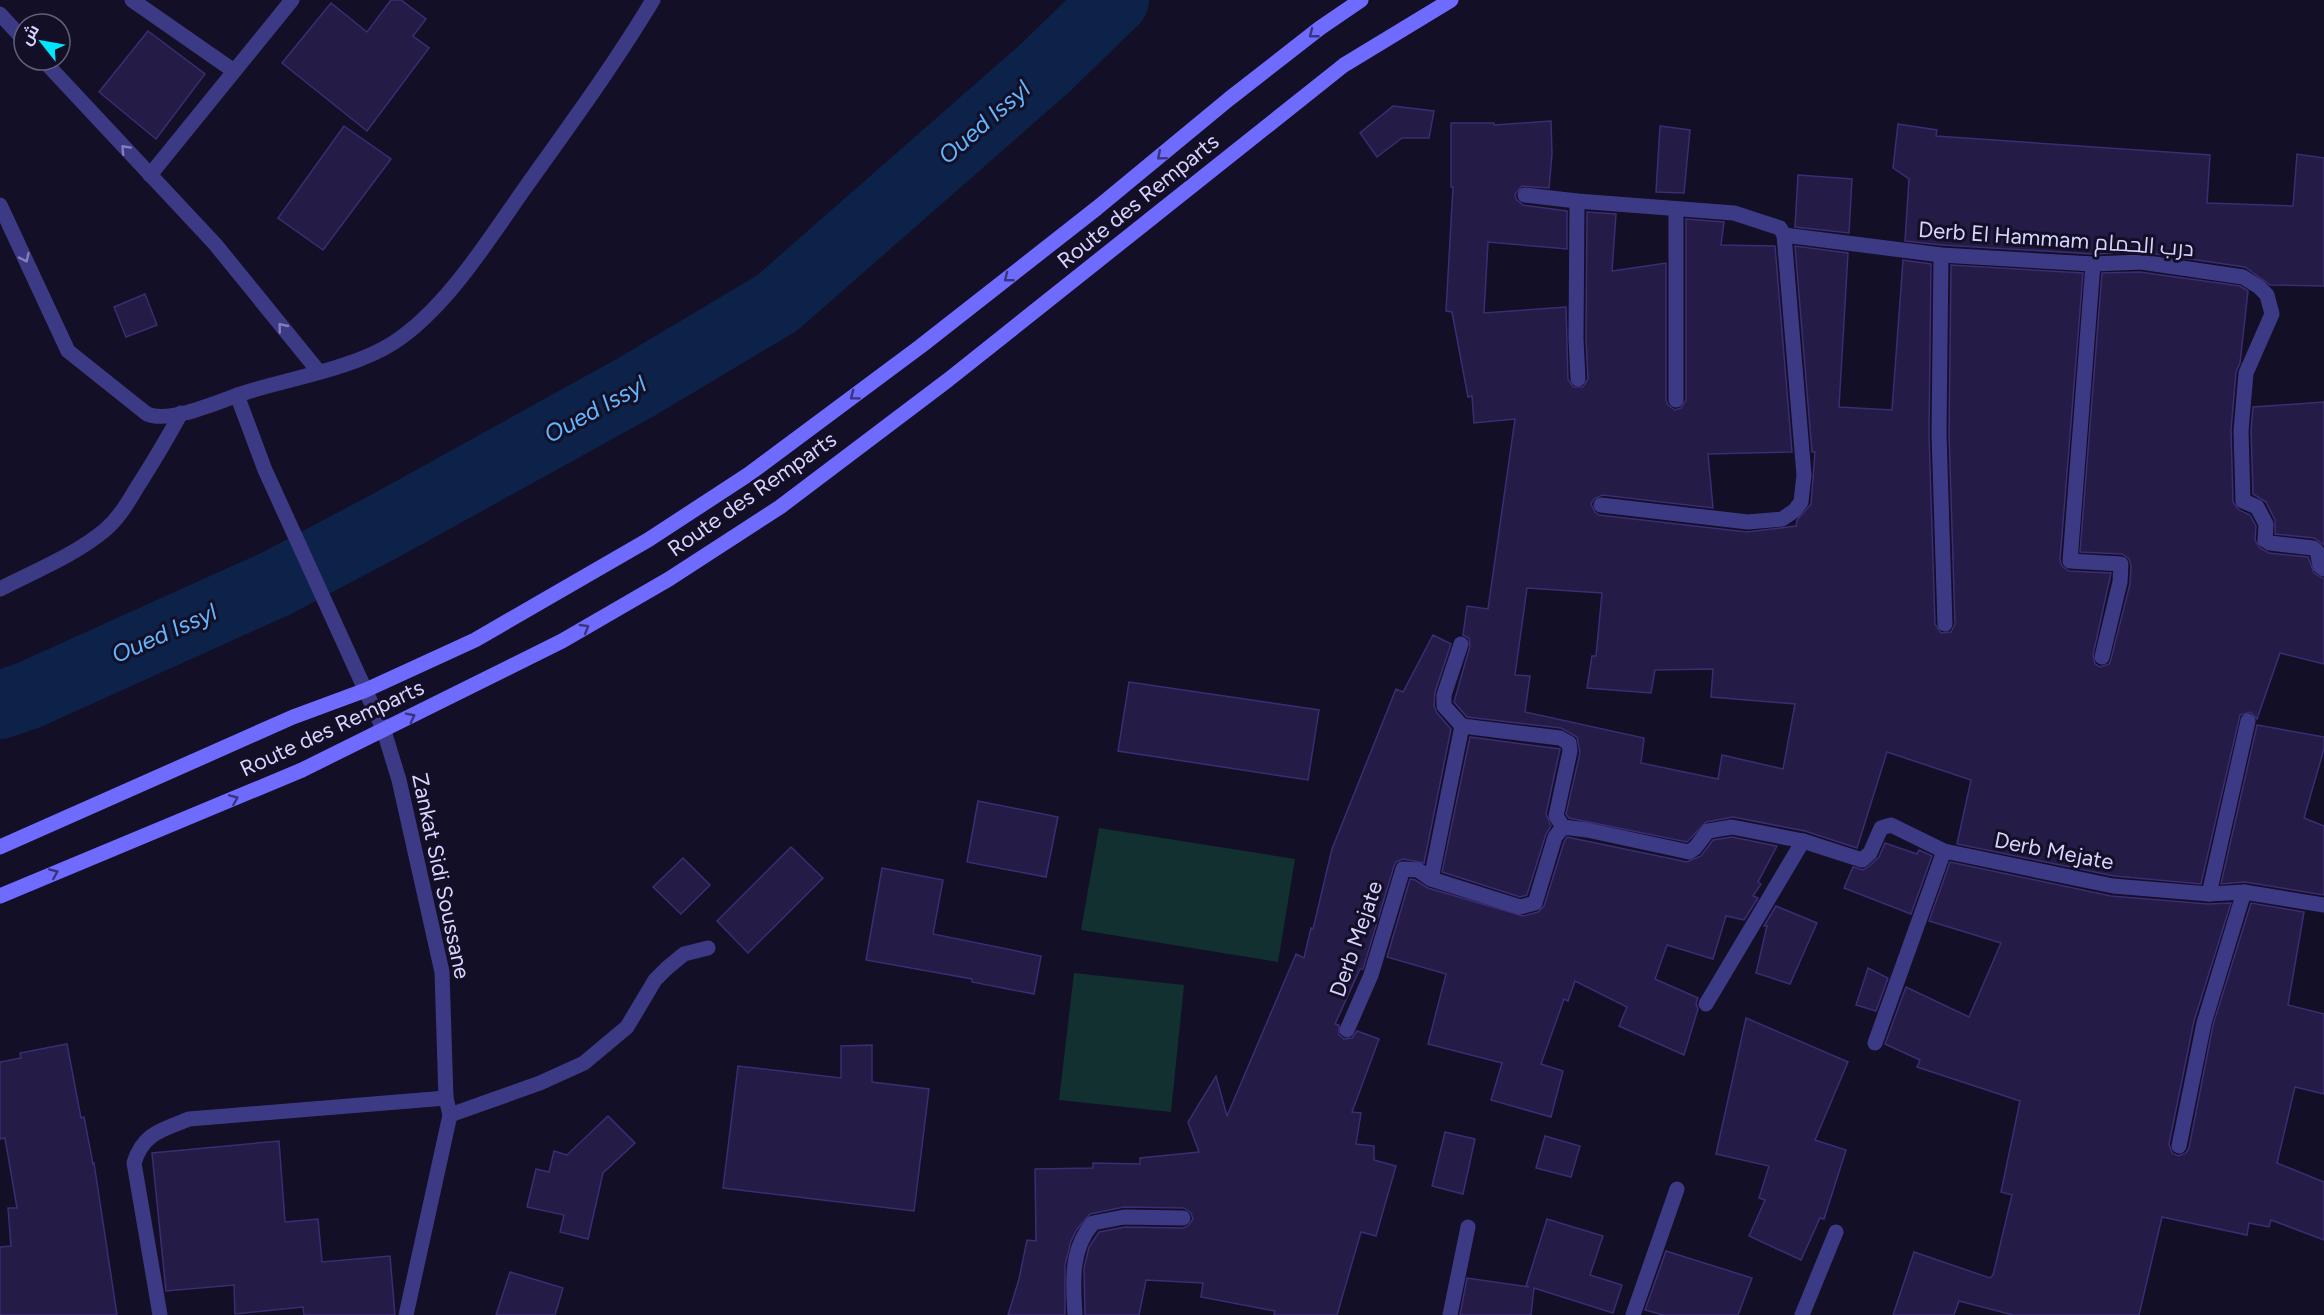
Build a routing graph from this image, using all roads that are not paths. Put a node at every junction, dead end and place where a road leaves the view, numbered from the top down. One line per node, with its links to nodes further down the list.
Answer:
1 (132, 0): 8 (street)
2 (292, 0): 8 (street)
3 (653, 0): 18 (street)
4 (1361, 0): 29 (main road, Route des Remparts, one-way to 29)
5 (1451, 0): 32 (main road, Route des Remparts, one-way to 5)
6 (0, 14): 7 (street)
7 (12, 26)
8 (234, 71): 10 (street)
9 (54, 72): 10 (street, one-way to 9)
10 (150, 175): 18 (street, one-way to 10)
11 (1526, 195): 12 (street, Derb El Hammam درب الحمام)
12 (1577, 201): 14 (street, Derb El Hammam درب الحمام); 19 (street)
13 (0, 206): 22 (street, one-way to 22)
14 (1676, 209): 15 (street, Derb El Hammam درب الحمام); 21 (street)
15 (1784, 235): 16 (street, Derb El Hammam درب الحمام); 23 (street)
16 (1941, 255): 17 (street, Derb El Hammam درب الحمام); 26 (street)
17 (2093, 264): 24 (street, Derb El Hammam درب الحمام); 28 (street)
18 (319, 372): 20 (street)
19 (1578, 379)
20 (237, 395): 22 (street); 29 (street, Zankat Sidi Soussane)
21 (1676, 400)
22 (181, 413): 25 (street)
23 (1601, 505)
24 (2324, 568)
25 (0, 589)
26 (1945, 624)
27 (1461, 644): 31 (street)
28 (2102, 657)
29 (366, 690): 32 (street, Zankat Sidi Soussane); 35 (main road, Route des Remparts)
30 (2248, 721): 39 (street)
31 (1462, 726): 33 (street); 37 (street)
32 (384, 731): 40 (main road, Route des Remparts, one-way to 32); 46 (street, Zankat Sidi Soussane)
33 (1563, 827): 34 (street, Derb Mejate); 37 (street, Derb Mejate)
34 (1803, 841): 36 (street, Derb Mejate); 43 (street)
35 (0, 847)
36 (1944, 851): 39 (street, Derb Mejate); 45 (street)
37 (1431, 879): 44 (street, Derb Mejate)
38 (2244, 892): 39 (street, Derb Mejate); 41 (street, Derb Mejate); 48 (street)
39 (2208, 894)
40 (0, 896)
41 (2324, 905)
42 (708, 948): 47 (street)
43 (1706, 1004)
44 (1347, 1030)
45 (1875, 1043)
46 (447, 1098): 47 (street, Zankat Sidi Soussane); 53 (street)
47 (450, 1116): 54 (street, Zankat Sidi Soussane)
48 (2179, 1146)
49 (1677, 1189): 57 (street)
50 (1183, 1218): 55 (street)
51 (1468, 1227): 56 (street)
52 (1836, 1232): 58 (street)
53 (160, 1315)
54 (406, 1315)
55 (1075, 1315)
56 (1450, 1315)
57 (1633, 1315)
58 (1802, 1315)

